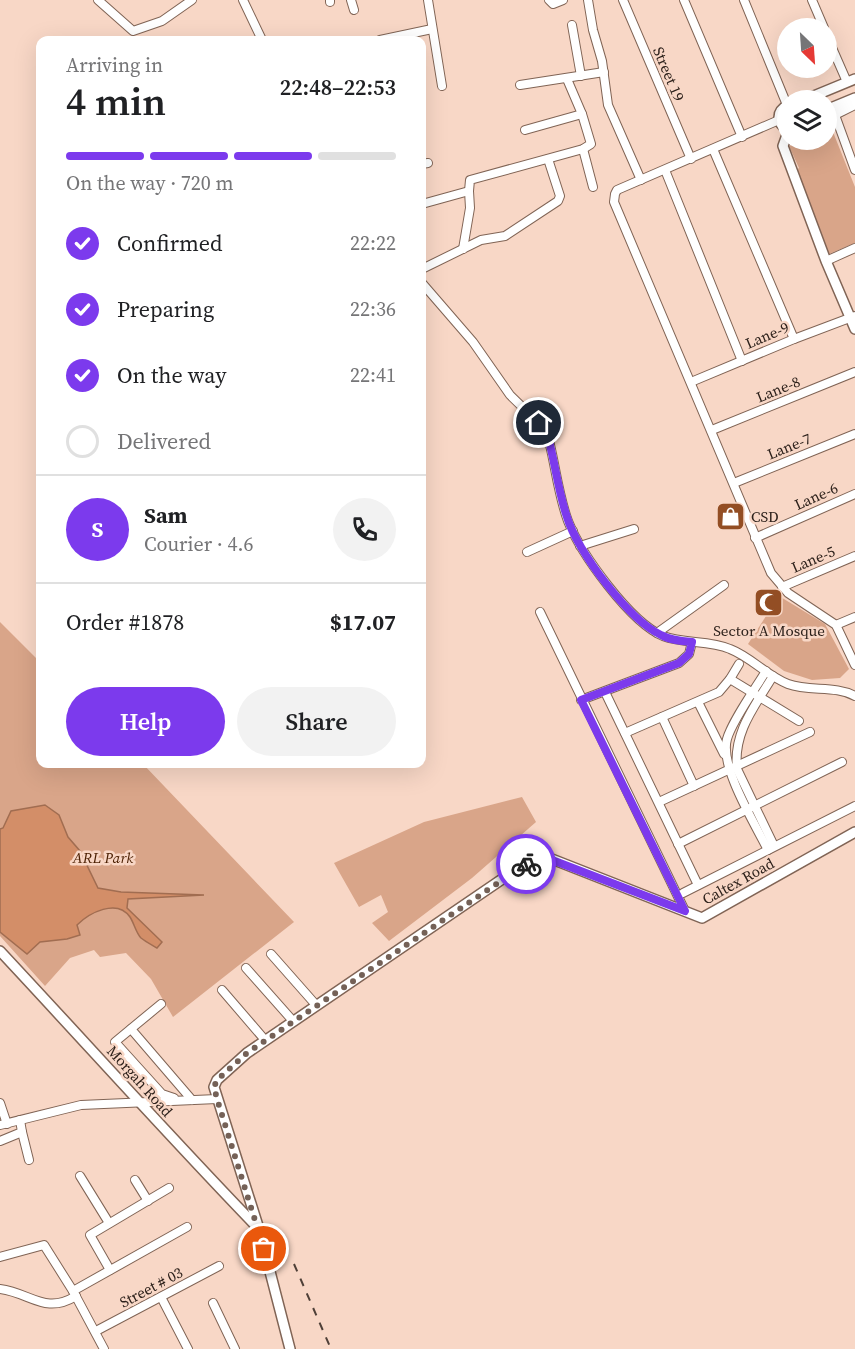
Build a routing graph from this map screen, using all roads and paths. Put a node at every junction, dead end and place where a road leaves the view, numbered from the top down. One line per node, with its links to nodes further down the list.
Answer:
1 (98, 0): 2 (street)
2 (192, 0)
3 (243, 0): 17 (street)
4 (351, 0): 13 (street)
5 (428, 0): 16 (street)
6 (549, 0): 7 (street)
7 (563, 0)
8 (588, 0): 20 (street)
9 (622, 0): 39 (street, Street 19)
10 (684, 0): 34 (street)
11 (744, 0): 26 (street)
12 (812, 0): 14 (street)
13 (354, 10)
14 (820, 18)
15 (572, 25): 21 (street)
16 (432, 29): 18 (street); 25 (street)
17 (260, 36)
18 (403, 36)
19 (837, 55): 23 (street)
20 (604, 72): 21 (street); 42 (street)
21 (581, 76): 22 (street)
22 (567, 79): 24 (street); 31 (street)
23 (851, 81): 27 (street)
24 (520, 85)
25 (442, 86)
26 (782, 90)
27 (829, 90)
28 (855, 98): 29 (street)
29 (837, 105)
30 (855, 105): 41 (street)
31 (582, 114): 33 (street); 35 (street)
32 (777, 121): 34 (street)
33 (525, 130)
34 (742, 137): 36 (street)
35 (582, 148): 38 (street); 43 (street)
36 (713, 149): 39 (street); 53 (street)
37 (784, 150): 48 (street)
38 (548, 159): 44 (street); 47 (street)
39 (690, 159): 40 (street)
40 (665, 170): 42 (street); 54 (street)
41 (855, 170)
42 (641, 180): 56 (street)
43 (593, 187)
44 (469, 191): 45 (street); 47 (street)
45 (426, 203)
46 (855, 248): 48 (street)
47 (463, 249): 49 (street)
48 (826, 261): 51 (street)
49 (426, 267)
50 (426, 288): 62 (street)
51 (853, 317): 52 (street); 53 (street, Lane-9)
52 (855, 329)
53 (794, 339): 54 (street, Lane-9)
54 (742, 361): 56 (street, Lane-9)
55 (855, 372): 57 (street, Lane-8)
56 (691, 382): 57 (street)
57 (712, 430): 59 (street)
58 (855, 434): 59 (street, Lane-7)
59 (734, 483): 63 (street)
60 (855, 494): 63 (street, Lane-6)
61 (634, 529): 64 (street)
62 (573, 531): 64 (street); 65 (street)
63 (755, 538): 68 (street)
64 (580, 546): 72 (street)
65 (527, 552)
66 (855, 556): 68 (street, Lane-5)
67 (724, 585): 72 (street)
68 (782, 587): 71 (street)
69 (540, 612): 81 (street)
70 (855, 617): 71 (street)
71 (836, 625): 75 (street)
72 (657, 633): 73 (street)
73 (692, 642): 76 (street); 78 (street)
74 (739, 664): 77 (street)
75 (855, 665)
76 (770, 674): 79 (street); 80 (street)
77 (730, 679): 79 (street); 82 (street)
78 (605, 692): 81 (street); 86 (street)
79 (756, 696): 84 (street); 87 (street); 89 (street)
80 (855, 696)
81 (581, 700): 99 (street)
82 (698, 702): 83 (street); 87 (street)
83 (662, 717): 86 (street); 90 (street)
84 (799, 722)
85 (810, 732): 89 (street)
86 (626, 733): 91 (street)
87 (726, 758): 89 (street)
88 (842, 762): 92 (street)
89 (733, 768): 90 (street); 92 (street)
90 (694, 786): 91 (street)
91 (659, 802): 95 (street)
92 (751, 806): 95 (street); 96 (street)
93 (855, 806): 96 (street)
94 (855, 832): 99 (street, Caltex Road)
95 (678, 844): 97 (street)
96 (771, 848): 97 (street)
97 (698, 885): 98 (street)
98 (683, 893)
99 (685, 911): 105 (street, Caltex Road)
100 (0, 951): 112 (street, Morgah Road)
101 (271, 954): 105 (street)
102 (246, 968): 106 (street)
103 (222, 990): 108 (street)
104 (161, 1004): 107 (street)
105 (316, 1005): 106 (street, Caltex Road)
106 (293, 1021): 108 (street, Caltex Road)
107 (131, 1029): 110 (street); 111 (street)
108 (265, 1040): 109 (street, Caltex Road)
109 (217, 1099): 111 (street); 125 (street)
110 (179, 1100): 111 (street); 112 (street)
111 (192, 1100)
112 (140, 1101): 114 (street); 125 (street, Morgah Road)
113 (0, 1103): 115 (street)
114 (20, 1120): 115 (street); 116 (street)
115 (3, 1124)
116 (22, 1132): 117 (street); 118 (street)
117 (0, 1141)
118 (29, 1160)
119 (80, 1176): 123 (street)
120 (135, 1180): 122 (street)
121 (169, 1188): 122 (street)
122 (148, 1201): 123 (street)
123 (109, 1223): 128 (street)
124 (187, 1227): 128 (street)
125 (259, 1229): 137 (street)
126 (0, 1257): 130 (street)
127 (219, 1266): 131 (street, Street # 03)
128 (110, 1270): 130 (street)
129 (0, 1289): 130 (street)
130 (75, 1294): 133 (street)
131 (161, 1297): 133 (street, Street # 03); 135 (street)
132 (213, 1303): 136 (street)
133 (96, 1331): 134 (street)
134 (104, 1349)
135 (188, 1349)
136 (236, 1349)
137 (290, 1349)

